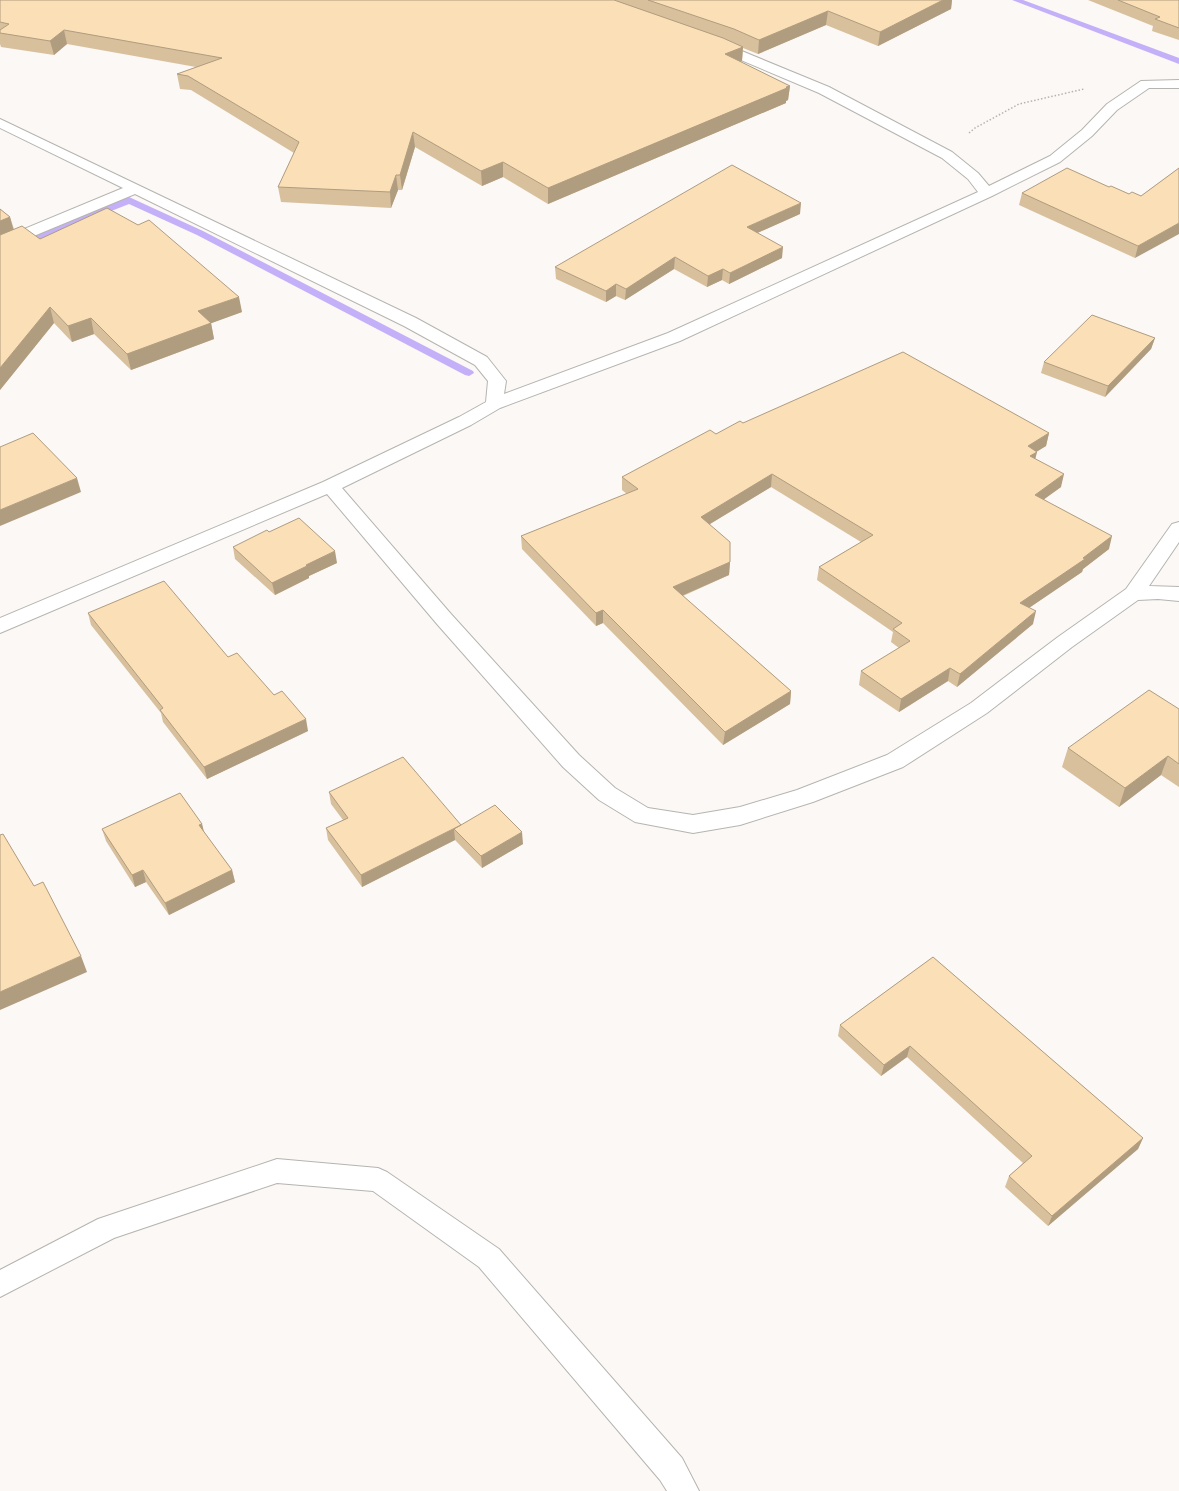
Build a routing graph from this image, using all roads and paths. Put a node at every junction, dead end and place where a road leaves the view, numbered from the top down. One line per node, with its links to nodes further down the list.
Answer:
1 (706, 40): 5 (street)
2 (1179, 84): 7 (street)
3 (1086, 88): 5 (path)
4 (0, 123): 6 (street)
5 (947, 155): 7 (street)
6 (134, 189): 8 (street); 9 (street)
7 (987, 192): 9 (street)
8 (0, 245)
9 (494, 404): 10 (street)
10 (330, 486): 12 (street); 14 (street)
11 (1179, 528): 12 (street)
12 (1133, 594): 13 (street)
13 (1179, 594)
14 (0, 626)
15 (0, 1284): 16 (lane)
16 (684, 1491)

